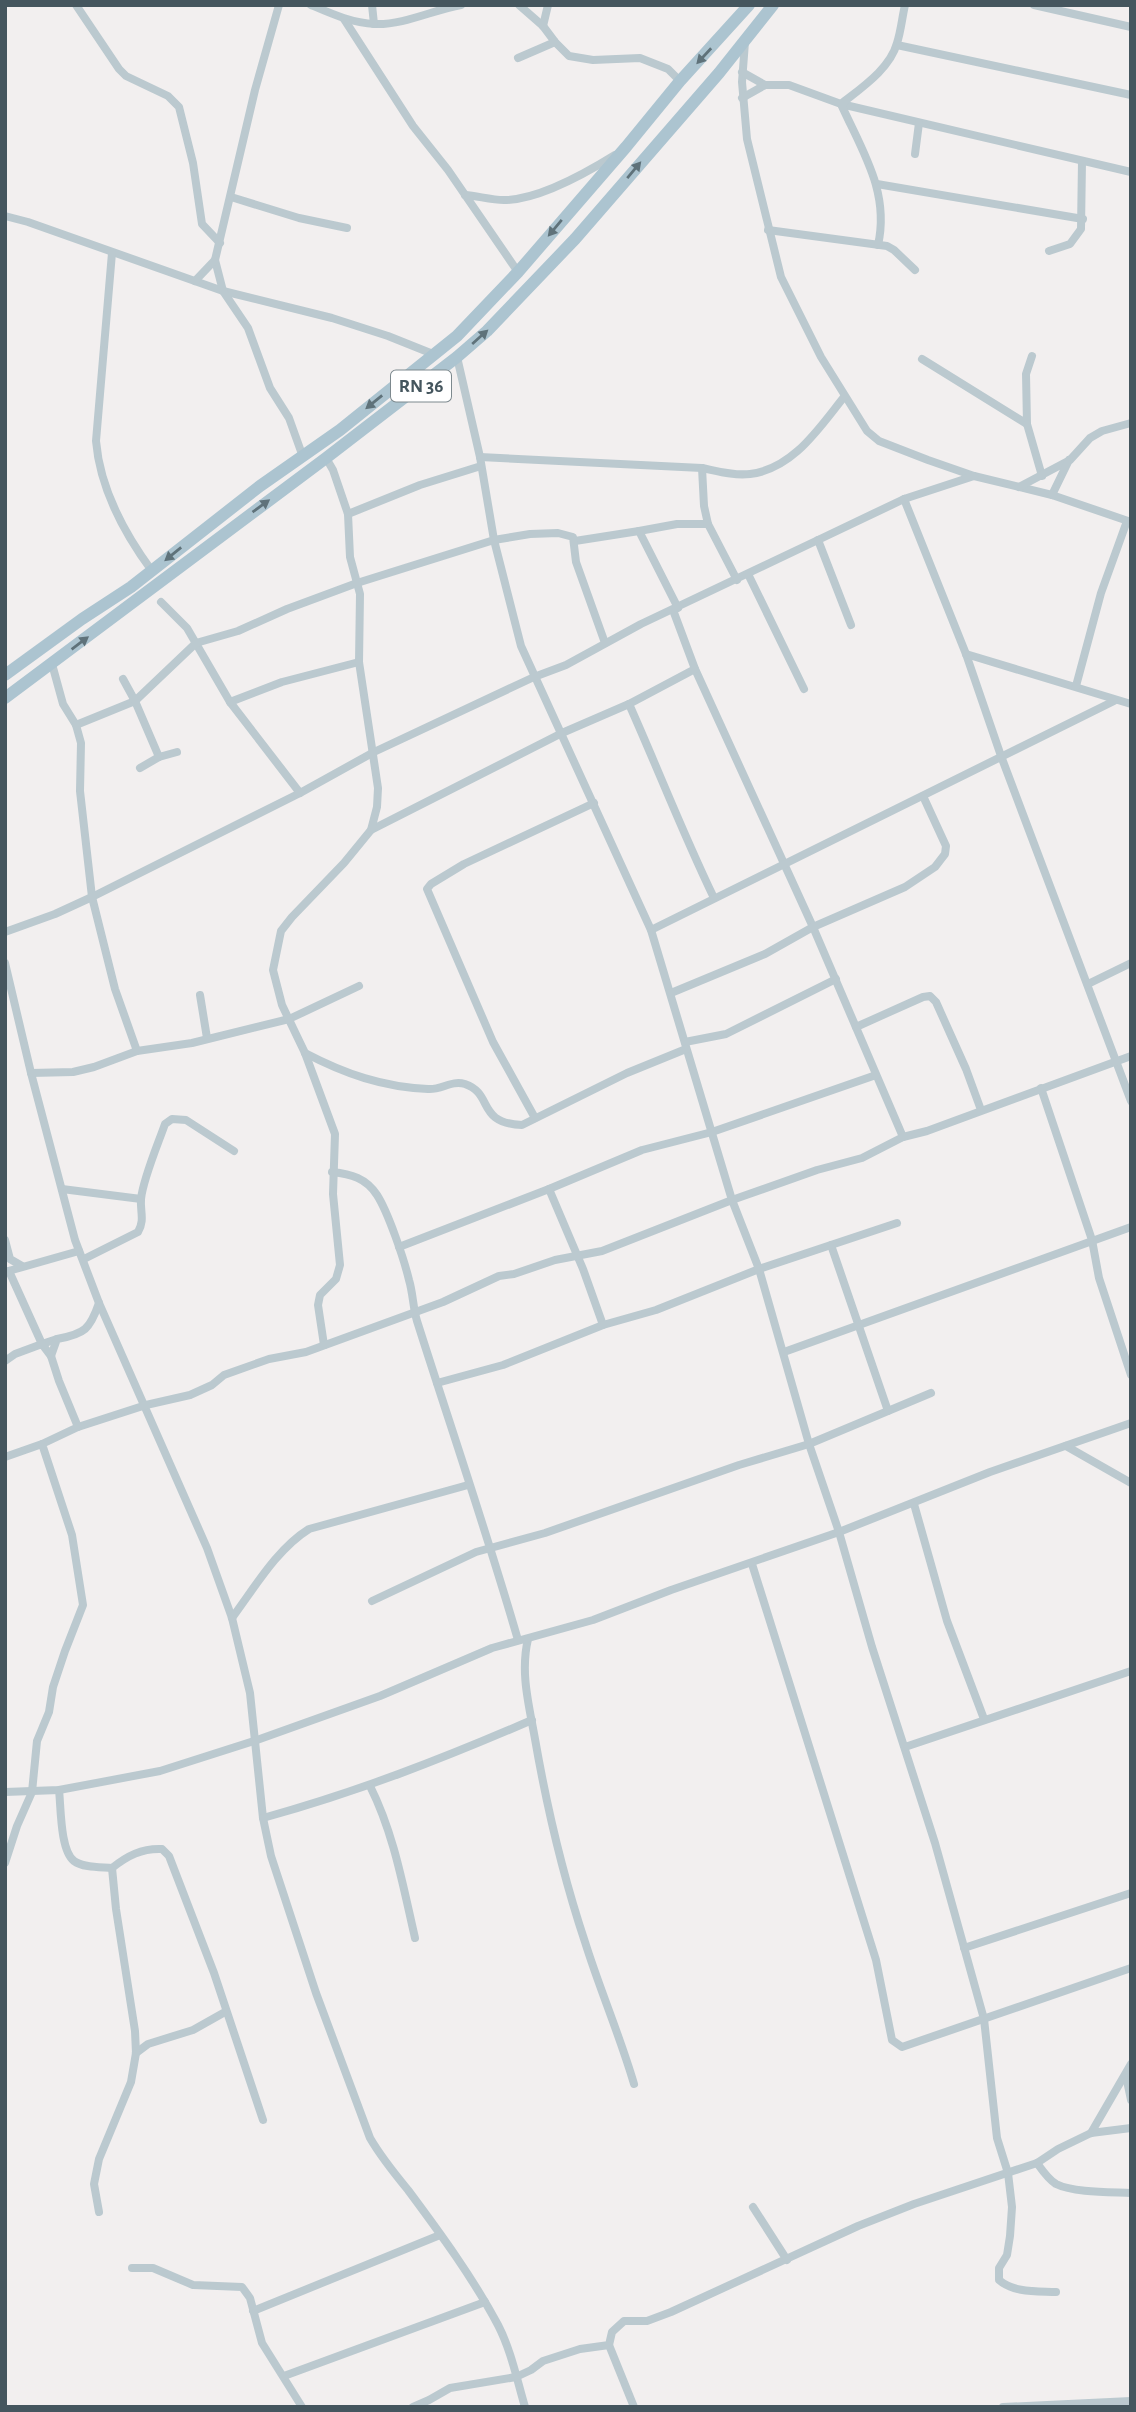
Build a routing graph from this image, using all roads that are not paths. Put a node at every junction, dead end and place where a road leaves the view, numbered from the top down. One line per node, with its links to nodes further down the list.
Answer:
1 (76, 5): 39 (street)
2 (279, 5): 34 (street)
3 (311, 5): 13 (street)
4 (372, 5): 14 (street)
5 (461, 5): 14 (street)
6 (519, 5): 15 (street)
7 (548, 5): 15 (street)
8 (750, 5): 22 (main road, RN 36, one-way to 22)
9 (773, 5): 17 (main road, RN 36)
10 (905, 5): 19 (street)
11 (1034, 5): 12 (street)
12 (1064, 8): 16 (street)
13 (344, 19): 14 (street); 33 (street)
14 (374, 24)
15 (543, 26): 18 (street)
16 (1131, 27)
17 (746, 37): 21 (street); 50 (main road, RN 36, one-way to 17)
18 (555, 42): 20 (street); 22 (street)
19 (897, 45): 24 (street); 26 (street)
20 (518, 58)
21 (742, 72): 23 (street); 25 (street)
22 (680, 81): 28 (main road, RN 36)
23 (765, 85): 25 (street); 26 (street)
24 (1131, 96)
25 (742, 98): 38 (street)
26 (841, 104): 27 (street); 32 (street)
27 (919, 122): 29 (street); 30 (street)
28 (626, 147): 33 (street); 45 (main road, RN 36, one-way to 45)
29 (915, 154)
30 (1082, 161): 31 (street); 36 (street)
31 (1131, 172)
32 (877, 184): 36 (street); 40 (street)
33 (466, 195): 45 (street)
34 (231, 197): 37 (street); 39 (street)
35 (5, 216): 42 (street)
36 (1083, 219): 41 (street)
37 (347, 228)
38 (768, 230): 40 (street); 52 (street)
39 (220, 243): 43 (street)
40 (878, 245): 44 (street)
41 (1049, 251)
42 (113, 253): 46 (street); 72 (street)
43 (215, 260): 46 (street); 47 (street)
44 (915, 270)
45 (518, 272): 48 (main road, RN 36)
46 (195, 281): 47 (street)
47 (223, 291): 48 (street); 55 (street)
48 (433, 354): 55 (main road, RN 36, one-way to 55)
49 (1032, 356): 54 (street)
50 (457, 357): 56 (main road, RN 36); 58 (street)
51 (922, 359): 54 (street)
52 (844, 397): 59 (street); 60 (street)
53 (1131, 423): 57 (street)
54 (1027, 424): 61 (street)
55 (303, 457): 72 (main road, RN 36, one-way to 72)
56 (326, 458): 65 (street); 83 (main road, RN 36, one-way to 56)
57 (1070, 460): 61 (street); 63 (street)
58 (481, 461): 59 (street); 65 (street); 69 (street)
59 (702, 468): 67 (street)
60 (974, 476): 62 (street); 64 (street)
61 (1042, 476): 62 (street)
62 (1020, 487): 63 (street)
63 (1052, 495): 66 (street)
64 (904, 499): 70 (street); 81 (street)
65 (348, 514): 75 (street)
66 (1129, 521): 88 (street)
67 (709, 524): 68 (street); 74 (street)
68 (639, 531): 71 (street); 77 (street)
69 (494, 540): 71 (street); 75 (street); 86 (street)
70 (818, 540): 73 (street); 78 (street)
71 (575, 541): 80 (street)
72 (152, 571): 85 (main road, RN 36)
73 (748, 574): 74 (street); 89 (street)
74 (737, 580): 77 (street)
75 (358, 583): 79 (street); 82 (street)
76 (161, 602): 79 (street)
77 (675, 609): 80 (street); 84 (street)
78 (851, 625)
79 (196, 643): 91 (street); 93 (street)
80 (605, 643): 86 (street)
81 (966, 654): 88 (street); 100 (street)
82 (359, 662): 93 (street); 99 (street)
83 (52, 664): 90 (main road, RN 36); 96 (street)
84 (695, 668): 94 (street); 107 (street)
85 (5, 675)
86 (534, 677): 97 (street); 99 (street)
87 (123, 679): 91 (street)
88 (1076, 686): 92 (street)
89 (804, 689)
90 (5, 698)
91 (135, 701): 96 (street); 101 (street)
92 (1114, 701): 95 (street); 100 (street)
93 (230, 702): 103 (street)
94 (629, 704): 97 (street); 109 (street)
95 (1131, 704)
96 (76, 725): 108 (street)
97 (562, 733): 105 (street); 106 (street)
98 (177, 752): 101 (street)
99 (373, 752): 103 (street); 106 (street)
100 (1001, 756): 104 (street); 116 (street)
101 (159, 757): 102 (street)
102 (140, 768)
103 (300, 793): 108 (street)
104 (923, 796): 107 (street); 110 (street)
105 (594, 803): 111 (street); 133 (street)
106 (371, 830): 120 (street)
107 (784, 866): 109 (street); 110 (street)
108 (92, 897): 112 (street); 124 (street)
109 (714, 898): 111 (street)
110 (813, 927): 115 (street); 118 (street)
111 (651, 930): 118 (street)
112 (5, 932)
113 (5, 963): 128 (street)
114 (1131, 963): 116 (street)
115 (836, 979): 121 (street); 123 (street)
116 (1088, 984): 127 (street)
117 (359, 986): 120 (street)
118 (671, 993): 123 (street)
119 (200, 995): 122 (street)
120 (289, 1019): 122 (street); 125 (street)
121 (856, 1027): 129 (street); 132 (street)
122 (207, 1038): 124 (street)
123 (686, 1045): 133 (street); 134 (street)
124 (136, 1051): 128 (street)
125 (304, 1053): 133 (street); 137 (street)
126 (1131, 1056): 127 (street)
127 (1117, 1060): 130 (street); 131 (street)
128 (31, 1073): 138 (street)
129 (876, 1074): 134 (street); 135 (street)
130 (1041, 1088): 132 (street); 145 (street)
131 (1131, 1101)
132 (981, 1110): 135 (street)
133 (535, 1118)
134 (712, 1132): 139 (street); 141 (street)
135 (903, 1137): 141 (street)
136 (234, 1151): 140 (street)
137 (332, 1172): 147 (street); 160 (street)
138 (62, 1189): 140 (street); 148 (street)
139 (549, 1189): 147 (street); 149 (street)
140 (141, 1199): 148 (street)
141 (732, 1200): 149 (street); 152 (street)
142 (897, 1223): 146 (street)
143 (1131, 1227): 145 (street)
144 (5, 1240): 150 (street)
145 (1092, 1240): 157 (street); 164 (street)
146 (831, 1245): 152 (street); 157 (street)
147 (398, 1247): 155 (street)
148 (81, 1255): 151 (street); 154 (street)
149 (577, 1255): 155 (street); 156 (street)
150 (8, 1258): 151 (street)
151 (22, 1266): 153 (street)
152 (759, 1269): 156 (street); 161 (street)
153 (7, 1271): 159 (street)
154 (99, 1303): 158 (street); 167 (street)
155 (414, 1312): 160 (street); 165 (street)
156 (603, 1325): 165 (street)
157 (859, 1325): 161 (street); 168 (street)
158 (57, 1339): 159 (street); 162 (street)
159 (42, 1344): 162 (street); 163 (street)
160 (324, 1345): 167 (street)
161 (784, 1352): 172 (street)
162 (51, 1356): 170 (street)
163 (5, 1360)
164 (1131, 1375)
165 (437, 1383): 176 (street)
166 (931, 1393): 168 (street)
167 (146, 1405): 170 (street); 182 (street)
168 (888, 1411): 172 (street)
169 (1131, 1423): 173 (street)
170 (78, 1427): 171 (street)
171 (42, 1444): 174 (street); 193 (street)
172 (809, 1444): 178 (street); 179 (street)
173 (1066, 1446): 175 (street); 177 (street)
174 (5, 1457)
175 (1131, 1483)
176 (468, 1485): 179 (street); 182 (street)
177 (914, 1504): 178 (street); 186 (street)
178 (839, 1532): 180 (street); 189 (street)
179 (491, 1547): 181 (street); 184 (street)
180 (752, 1564): 183 (street); 202 (street)
181 (372, 1601)
182 (232, 1618): 188 (street)
183 (528, 1639): 184 (street); 187 (street)
184 (518, 1640): 188 (street)
185 (1131, 1671): 186 (street)
186 (984, 1719): 189 (street)
187 (532, 1720): 190 (street); 206 (street)
188 (257, 1740): 191 (street); 194 (street)
189 (905, 1747): 199 (street)
190 (370, 1786): 194 (street); 198 (street)
191 (59, 1790): 193 (street); 196 (street)
192 (5, 1792): 193 (street)
193 (32, 1792): 195 (street)
194 (263, 1818): 216 (street)
195 (5, 1863)
196 (112, 1868): 201 (street); 203 (street)
197 (1131, 1893): 199 (street)
198 (415, 1938)
199 (964, 1948): 202 (street)
200 (1131, 1968): 202 (street)
201 (225, 2012): 203 (street); 208 (street)
202 (984, 2019): 212 (street)
203 (136, 2053): 215 (street)
204 (1131, 2064): 205 (street)
205 (1126, 2076): 207 (street); 210 (street)
206 (634, 2084)
207 (1131, 2099)
208 (263, 2120)
209 (1131, 2128): 210 (street)
210 (1091, 2133): 211 (street)
211 (1037, 2163): 212 (street); 213 (street)
212 (1008, 2173): 217 (street); 219 (street)
213 (1131, 2193)
214 (753, 2207): 217 (street)
215 (99, 2212)
216 (440, 2235): 220 (street); 221 (street)
217 (788, 2260): 222 (street)
218 (132, 2268): 221 (street)
219 (1056, 2292)
220 (485, 2302): 223 (street); 224 (street)
221 (253, 2311): 223 (street)
222 (609, 2345): 224 (street); 229 (street)
223 (284, 2376): 226 (street)
224 (516, 2378): 227 (street); 228 (street)
225 (1131, 2401): 230 (street)
226 (302, 2407)
227 (413, 2407)
228 (525, 2407)
229 (635, 2407)
230 (1003, 2407)

